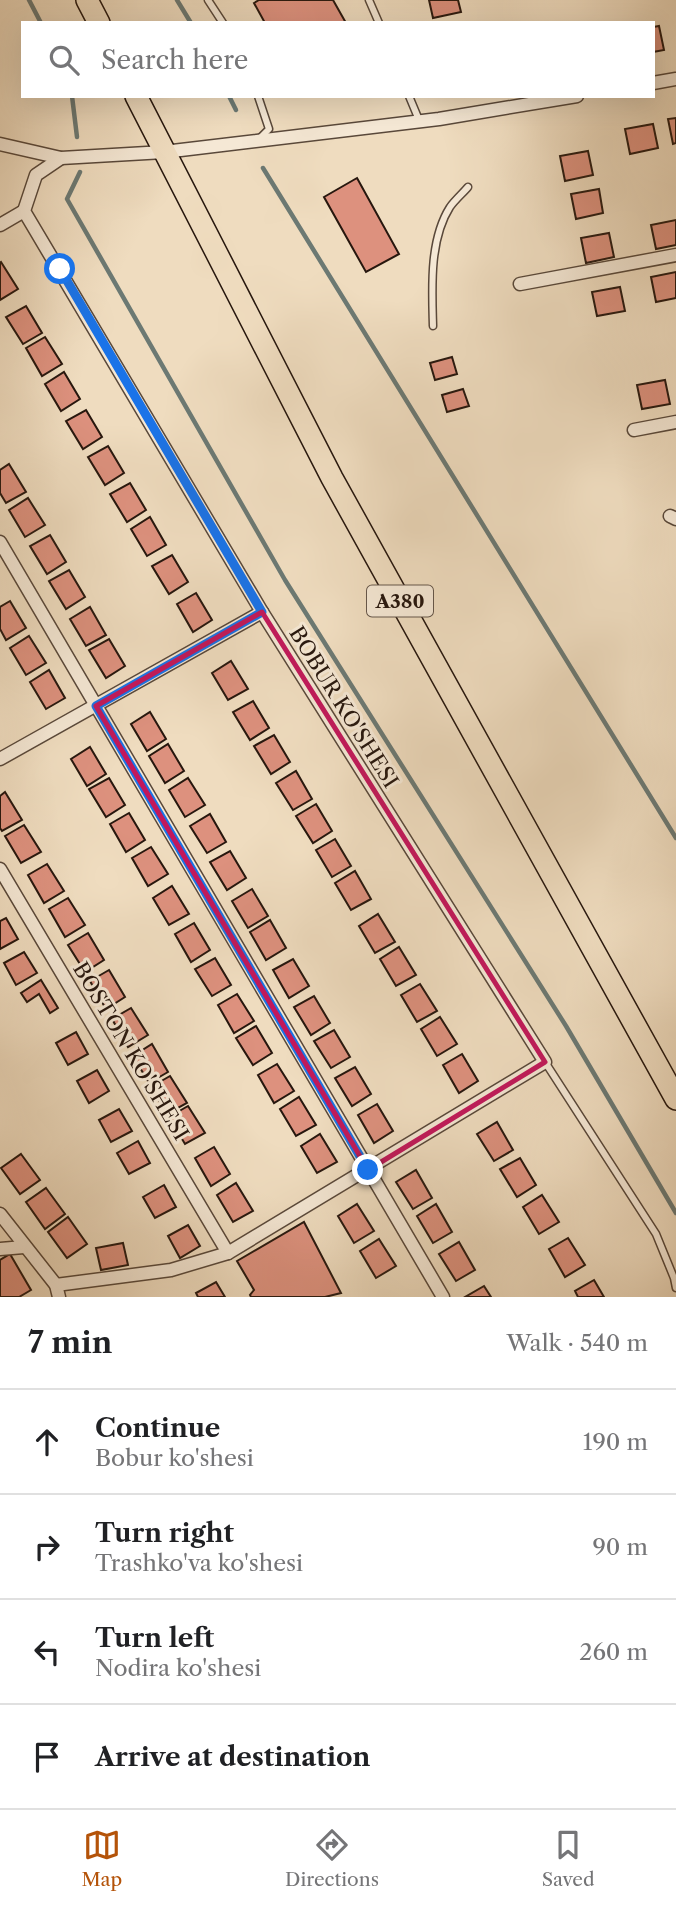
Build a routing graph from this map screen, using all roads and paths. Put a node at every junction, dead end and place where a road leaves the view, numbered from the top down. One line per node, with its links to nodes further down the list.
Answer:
1 (87, 0): 4 (highway)
2 (208, 0): 5 (lane)
3 (369, 0): 6 (lane)
4 (98, 21)
5 (222, 21)
6 (378, 21)
7 (676, 79): 8 (street)
8 (655, 83)
9 (137, 98): 16 (highway, A380)
10 (259, 98): 14 (lane)
11 (410, 98): 13 (lane)
12 (565, 98): 13 (street)
13 (420, 122): 14 (street)
14 (258, 141): 16 (street)
15 (0, 144): 17 (street)
16 (164, 152): 17 (street); 32 (highway, A380)
17 (61, 158): 19 (street)
18 (468, 187): 23 (lane)
19 (24, 211): 20 (street); 27 (street, BOBUR KO'SHESI)
20 (0, 225)
21 (676, 255): 22 (street)
22 (520, 284)
23 (433, 326)
24 (676, 422): 25 (street)
25 (634, 430)
26 (0, 542): 28 (street)
27 (262, 612): 28 (street); 31 (street, BOBUR KO'SHESI)
28 (96, 706): 29 (street); 33 (street)
29 (0, 759)
30 (0, 869): 37 (street, BOSTON KO'SHESI)
31 (545, 1062): 33 (street); 38 (lane)
32 (676, 1099)
33 (368, 1170): 37 (street); 40 (street)
34 (0, 1214): 35 (street)
35 (24, 1247): 36 (street); 39 (street)
36 (0, 1250)
37 (228, 1253): 39 (street)
38 (676, 1288)
39 (57, 1291)
40 (443, 1297)

